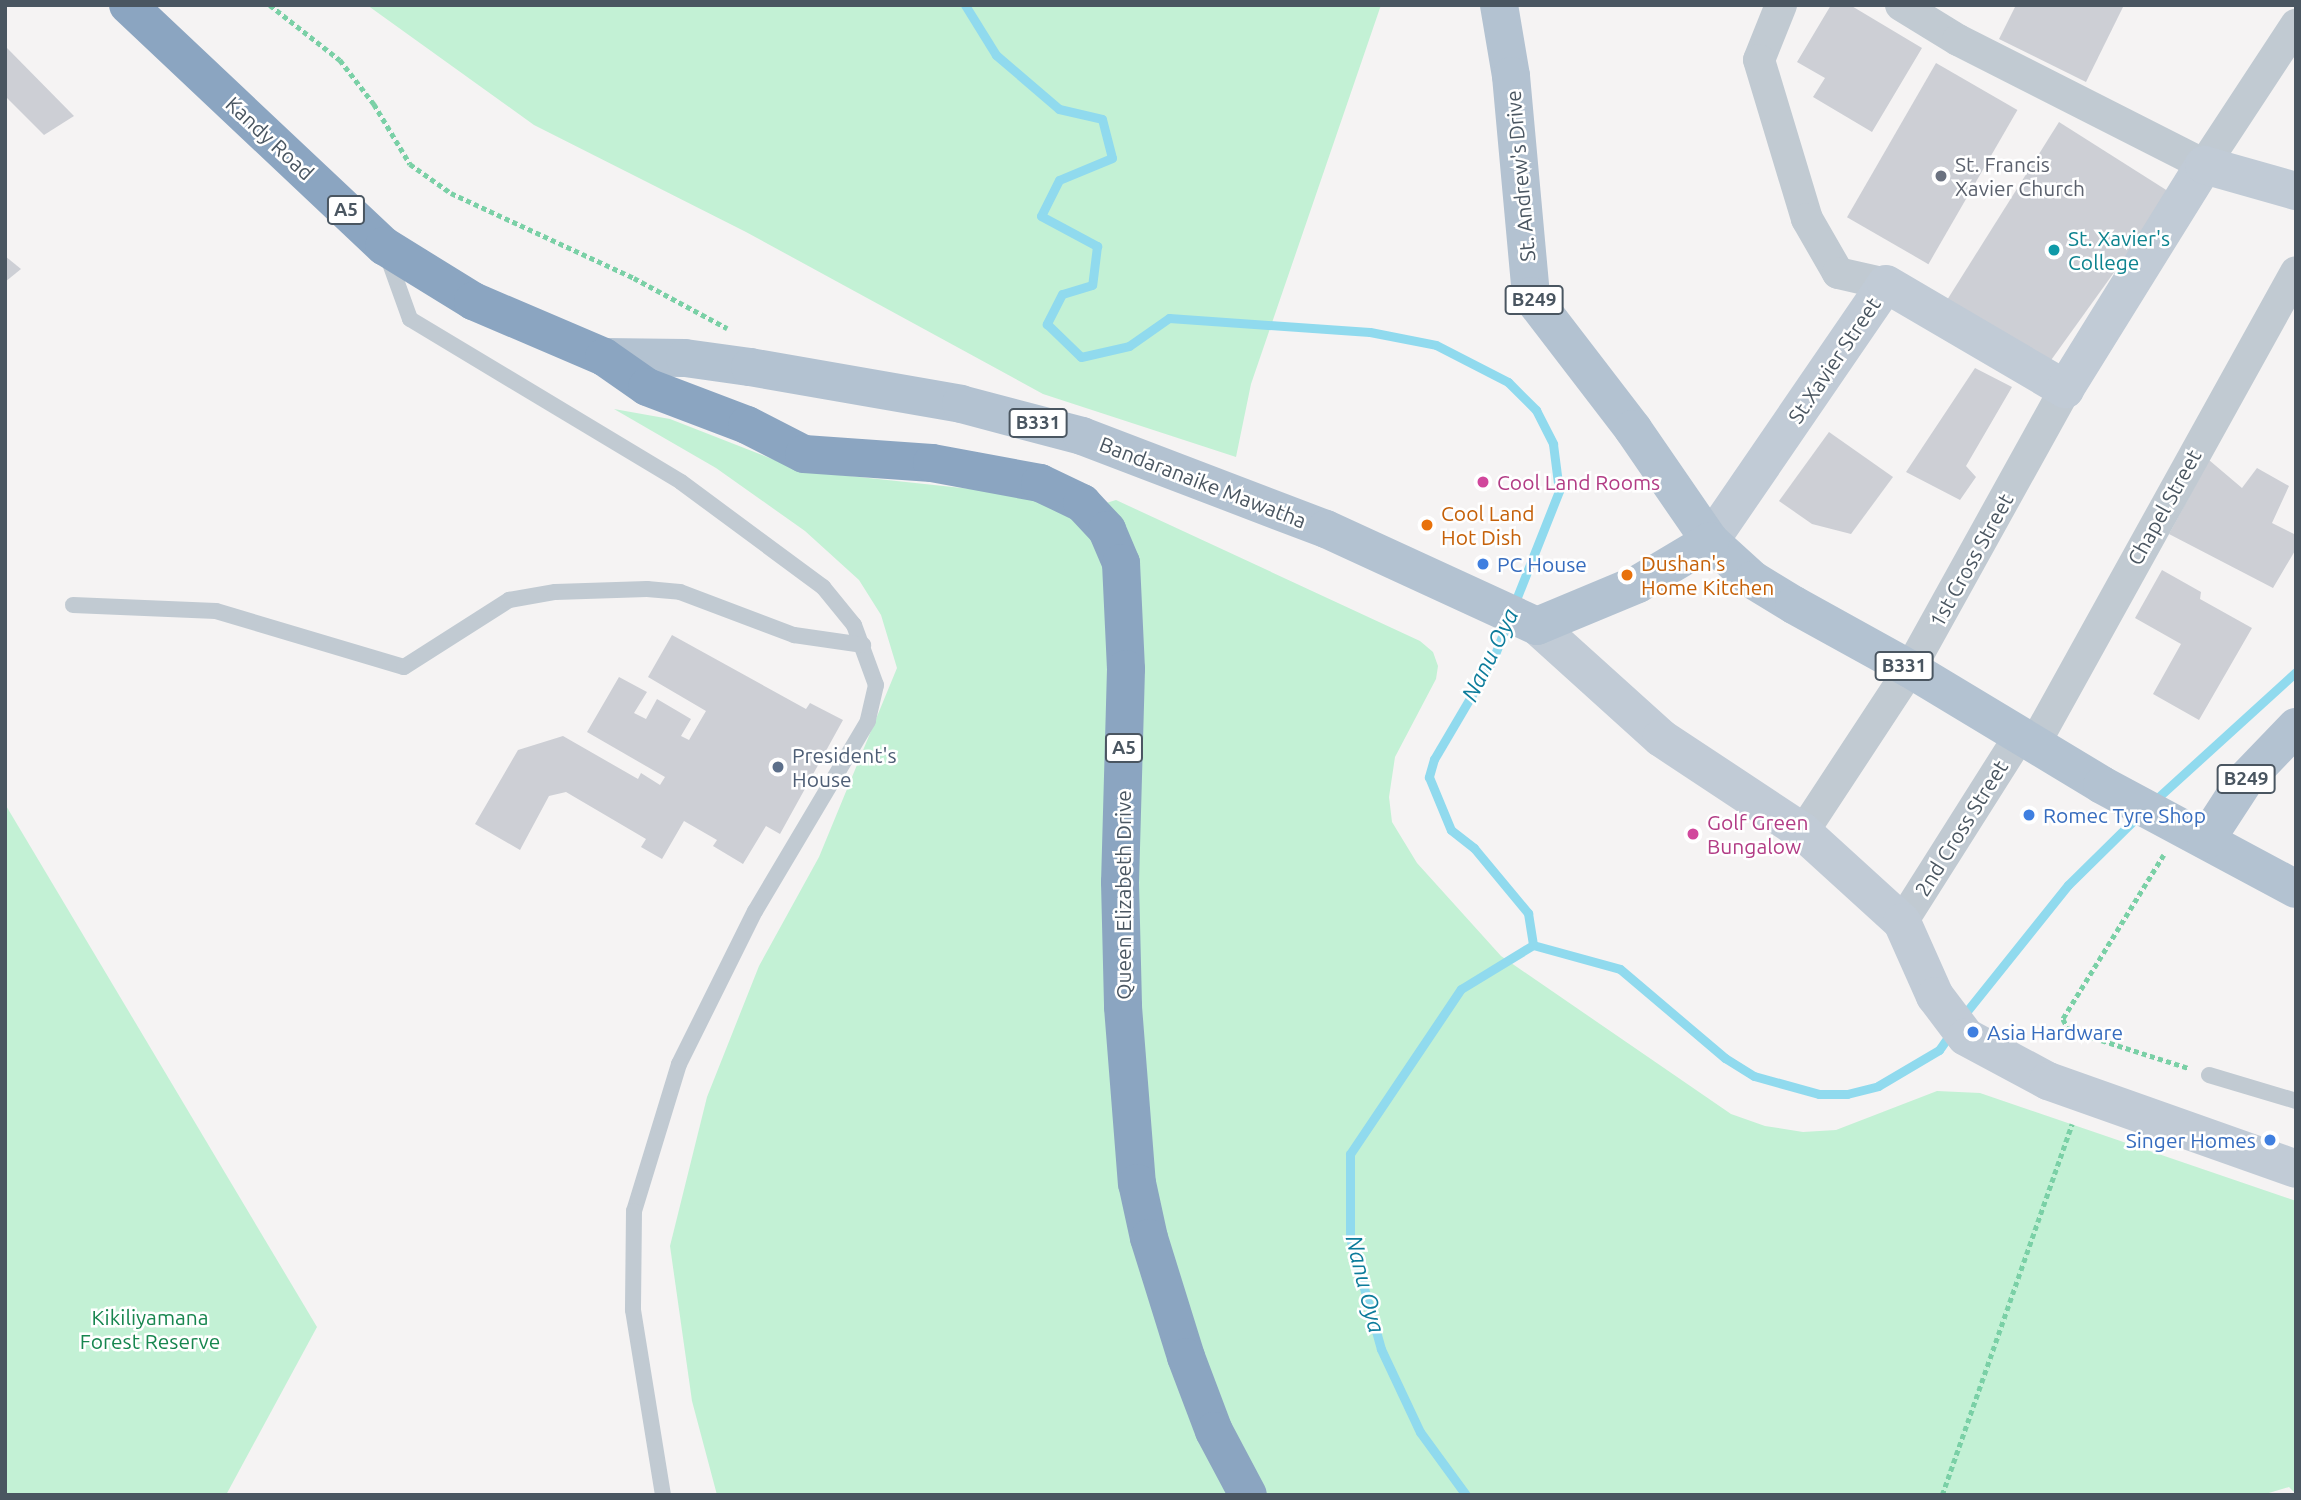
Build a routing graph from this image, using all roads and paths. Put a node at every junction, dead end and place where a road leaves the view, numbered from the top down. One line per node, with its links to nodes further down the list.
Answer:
1 (128, 5): 9 (highway, Kandy Road / A5)
2 (270, 5): 12 (path)
3 (1499, 5): 15 (main road, St. Andrew's Drive / B249)
4 (1781, 5): 11 (street, St.Xavier Street)
5 (1900, 5): 7 (street)
6 (2296, 25): 7 (street)
7 (2204, 164): 8 (street); 14 (street)
8 (2296, 191)
9 (384, 246): 13 (highway, Kandy Road / A5); 18 (lane)
10 (2296, 272): 21 (street, Chapel Street)
11 (1886, 284): 14 (street); 15 (street, St.Xavier Street)
12 (738, 334)
13 (604, 357): 17 (main road, Bandaranaike Mawatha / B331); 31 (highway, Queen Elizabeth Drive / A5)
14 (2065, 389): 19 (street, 1st Cross Street)
15 (1710, 541): 17 (main road); 19 (main road, B331)
16 (74, 605): 18 (lane)
17 (1533, 624): 22 (street)
18 (863, 645): 30 (lane)
19 (1910, 669): 21 (main road, B331); 22 (street, 1st Cross Street)
20 (2296, 727): 23 (main road, B249)
21 (2027, 739): 23 (main road, B331); 25 (street, 2nd Cross Street)
22 (1803, 832): 25 (street)
23 (2194, 833): 24 (main road, B331); 26 (path)
24 (2296, 889)
25 (1902, 922): 27 (street)
26 (2209, 1075): 28 (lane)
27 (2082, 1093): 29 (street); 32 (path)
28 (2296, 1101)
29 (2296, 1169)
30 (663, 1495)
31 (1248, 1495)
32 (1942, 1495)

